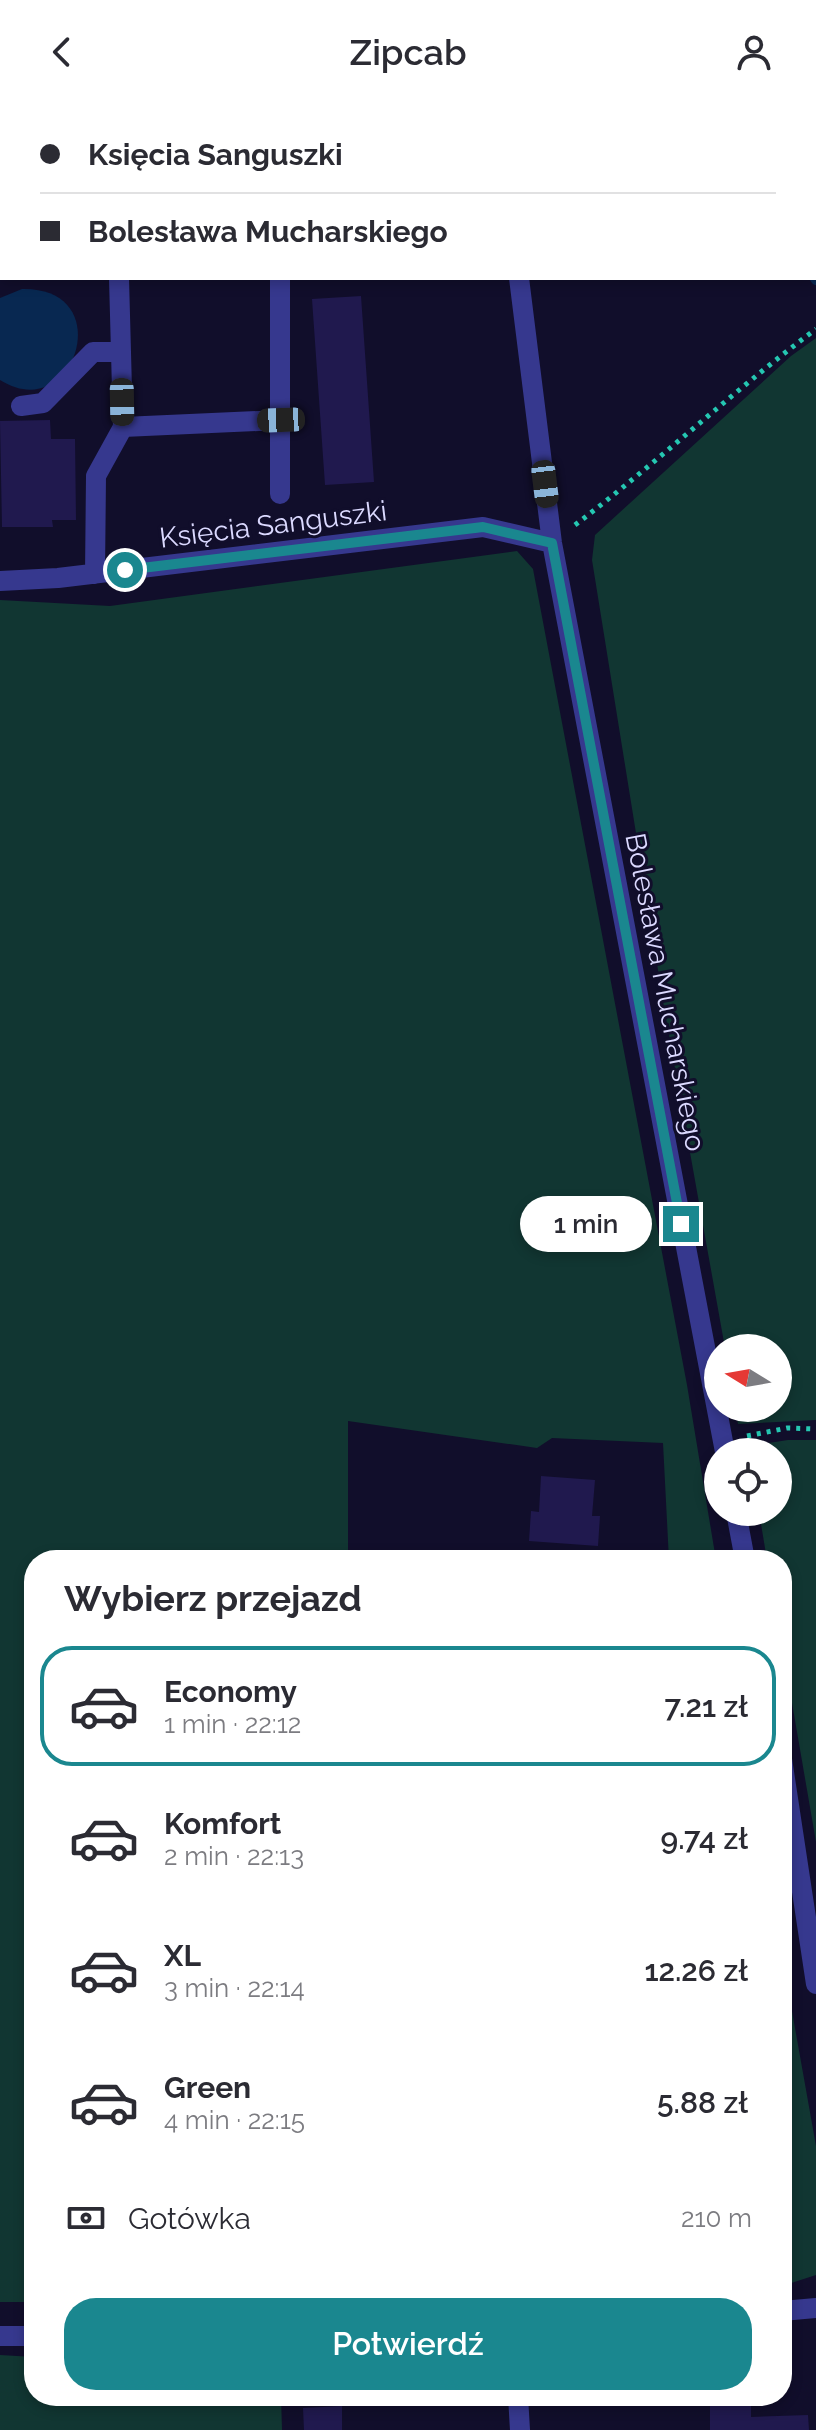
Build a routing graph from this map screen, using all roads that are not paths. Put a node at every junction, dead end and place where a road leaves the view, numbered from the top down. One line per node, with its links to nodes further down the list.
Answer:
1 (119, 280): 4 (street)
2 (280, 280): 6 (street)
3 (519, 280): 9 (street, Bolesława Mucharskiego)
4 (121, 352): 5 (street); 7 (street)
5 (21, 406)
6 (281, 420): 7 (street); 8 (street)
7 (123, 427): 10 (street)
8 (280, 494)
9 (552, 543): 10 (street, Księcia Sanguszki); 12 (street, Bolesława Mucharskiego)
10 (95, 574): 11 (street, Księcia Sanguszki)
11 (0, 581)
12 (722, 1438)
13 (739, 1526): 14 (street)
14 (743, 1550)
15 (792, 1825): 16 (street)
16 (816, 1984)
17 (816, 2308): 18 (street)
18 (792, 2310)
19 (0, 2336): 20 (street)
20 (24, 2336)
21 (519, 2406): 22 (street)
22 (520, 2430)

